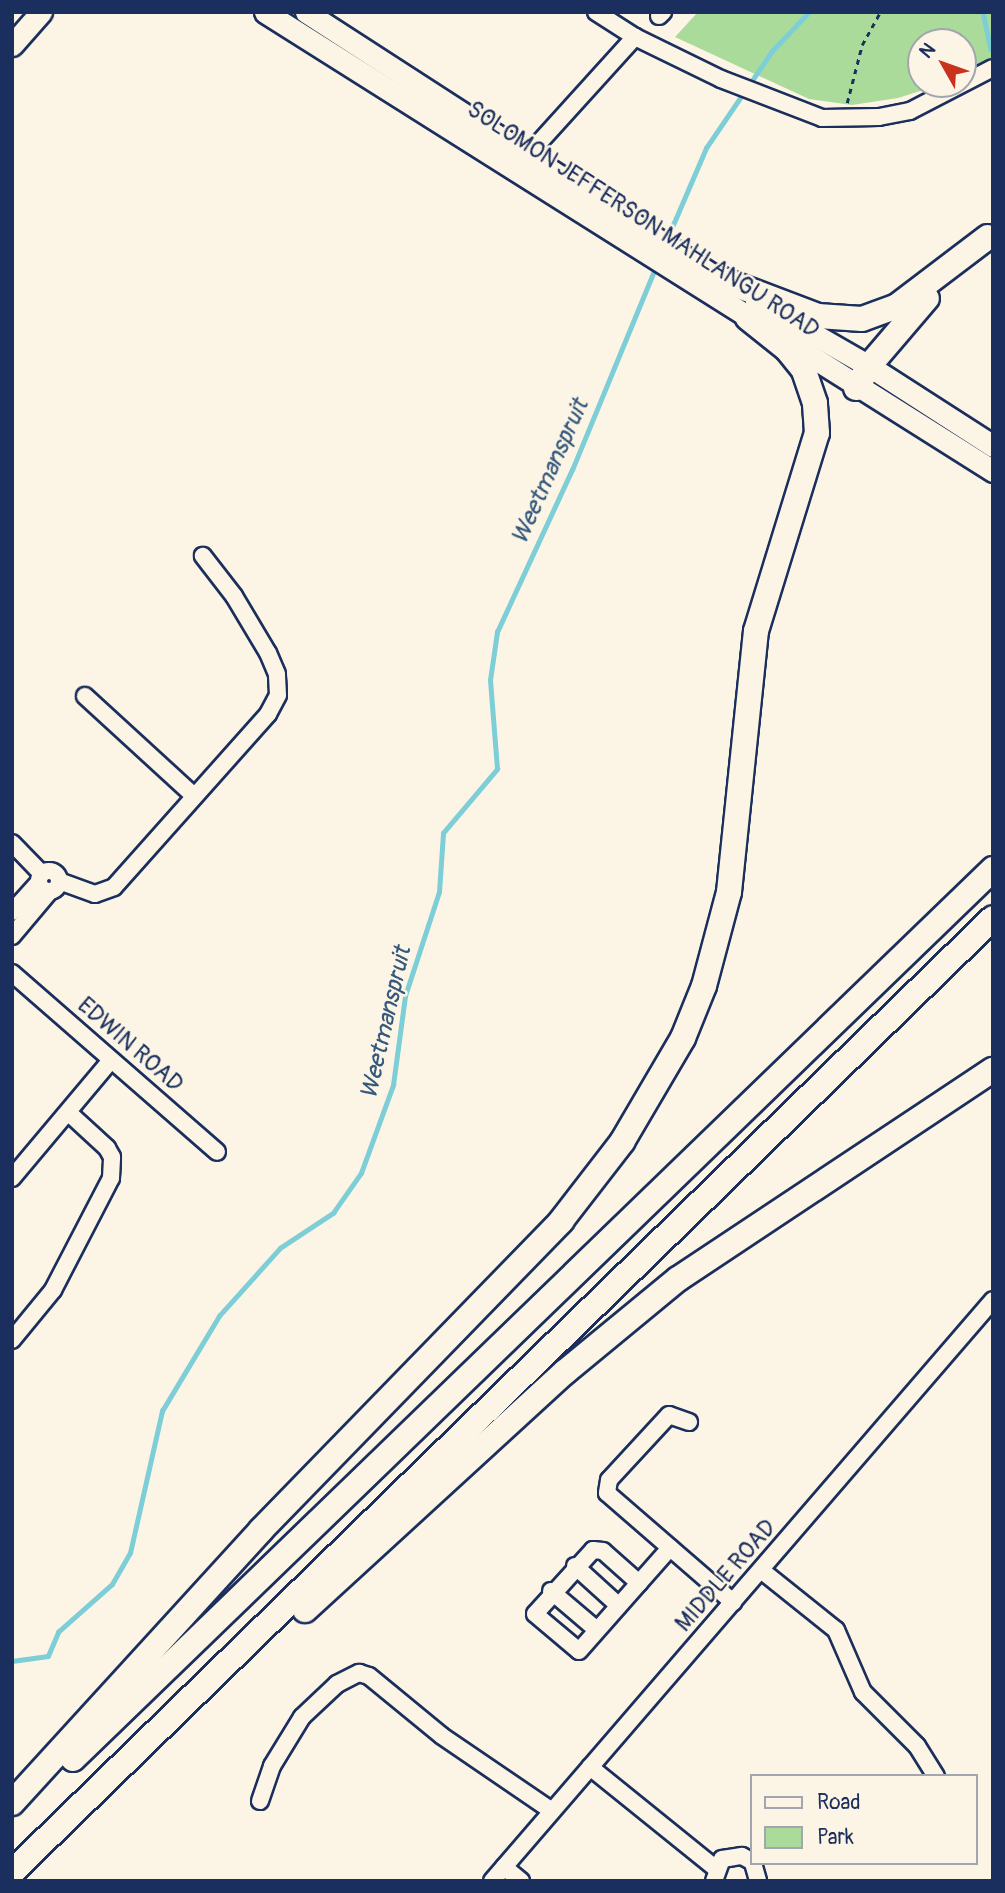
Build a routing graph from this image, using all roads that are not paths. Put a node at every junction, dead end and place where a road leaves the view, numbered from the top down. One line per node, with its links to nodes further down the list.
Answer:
1 (41, 12): 6 (main road)
2 (265, 12): 10 (main road, SOLOMON JEFFERSON MAHLANGU ROAD)
3 (306, 12): 8 (main road, SOLOMON JEFFERSON MAHLANGU ROAD)
4 (596, 12): 5 (street)
5 (635, 37): 7 (street); 8 (street)
6 (12, 46)
7 (993, 68)
8 (527, 156): 10 (main road, SOLOMON JEFFERSON MAHLANGU ROAD)
9 (991, 236): 11 (highway); 13 (highway)
10 (647, 244): 11 (main road, SOLOMON JEFFERSON MAHLANGU ROAD)
11 (705, 278): 12 (main road, SOLOMON JEFFERSON MAHLANGU ROAD); 13 (main road, SOLOMON JEFFERSON MAHLANGU ROAD)
12 (748, 318): 14 (main road, SOLOMON JEFFERSON MAHLANGU ROAD); 47 (highway)
13 (869, 366): 14 (highway); 15 (main road, SOLOMON JEFFERSON MAHLANGU ROAD)
14 (856, 388): 16 (main road, SOLOMON JEFFERSON MAHLANGU ROAD)
15 (993, 446)
16 (993, 471)
17 (203, 556): 19 (street)
18 (85, 696): 19 (street)
19 (194, 796): 22 (street)
20 (12, 843): 22 (street)
21 (993, 869): 49 (highway)
22 (47, 882): 23 (street); 25 (street)
23 (12, 912)
24 (993, 918): 43 (highway)
25 (12, 936)
26 (12, 973): 27 (street, EDWIN ROAD)
27 (111, 1060): 29 (street); 30 (street, EDWIN ROAD)
28 (993, 1070): 43 (highway)
29 (69, 1113): 31 (street); 33 (street)
30 (217, 1152)
31 (12, 1178)
32 (993, 1300): 37 (street, MIDDLE ROAD)
33 (12, 1340)
34 (689, 1422): 35 (street)
35 (670, 1548): 38 (street); 40 (street)
36 (575, 1566): 38 (street); 39 (street); 41 (street)
37 (761, 1570): 40 (street, MIDDLE ROAD); 45 (street)
38 (639, 1583): 41 (street)
39 (551, 1591): 42 (street); 42 (street)
40 (733, 1602): 44 (street, MIDDLE ROAD)
41 (619, 1606): 42 (street)
42 (597, 1630)
43 (184, 1705): 52 (highway)
44 (590, 1767): 48 (street, MIDDLE ROAD); 53 (street)
45 (935, 1774)
46 (260, 1801): 48 (street)
47 (12, 1803)
48 (552, 1811): 51 (street, MIDDLE ROAD)
49 (12, 1818)
50 (750, 1861): 53 (street)
51 (503, 1867): 54 (street, MIDDLE ROAD); 55 (street)
52 (12, 1872)
53 (715, 1874)
54 (492, 1881)
55 (522, 1881)

